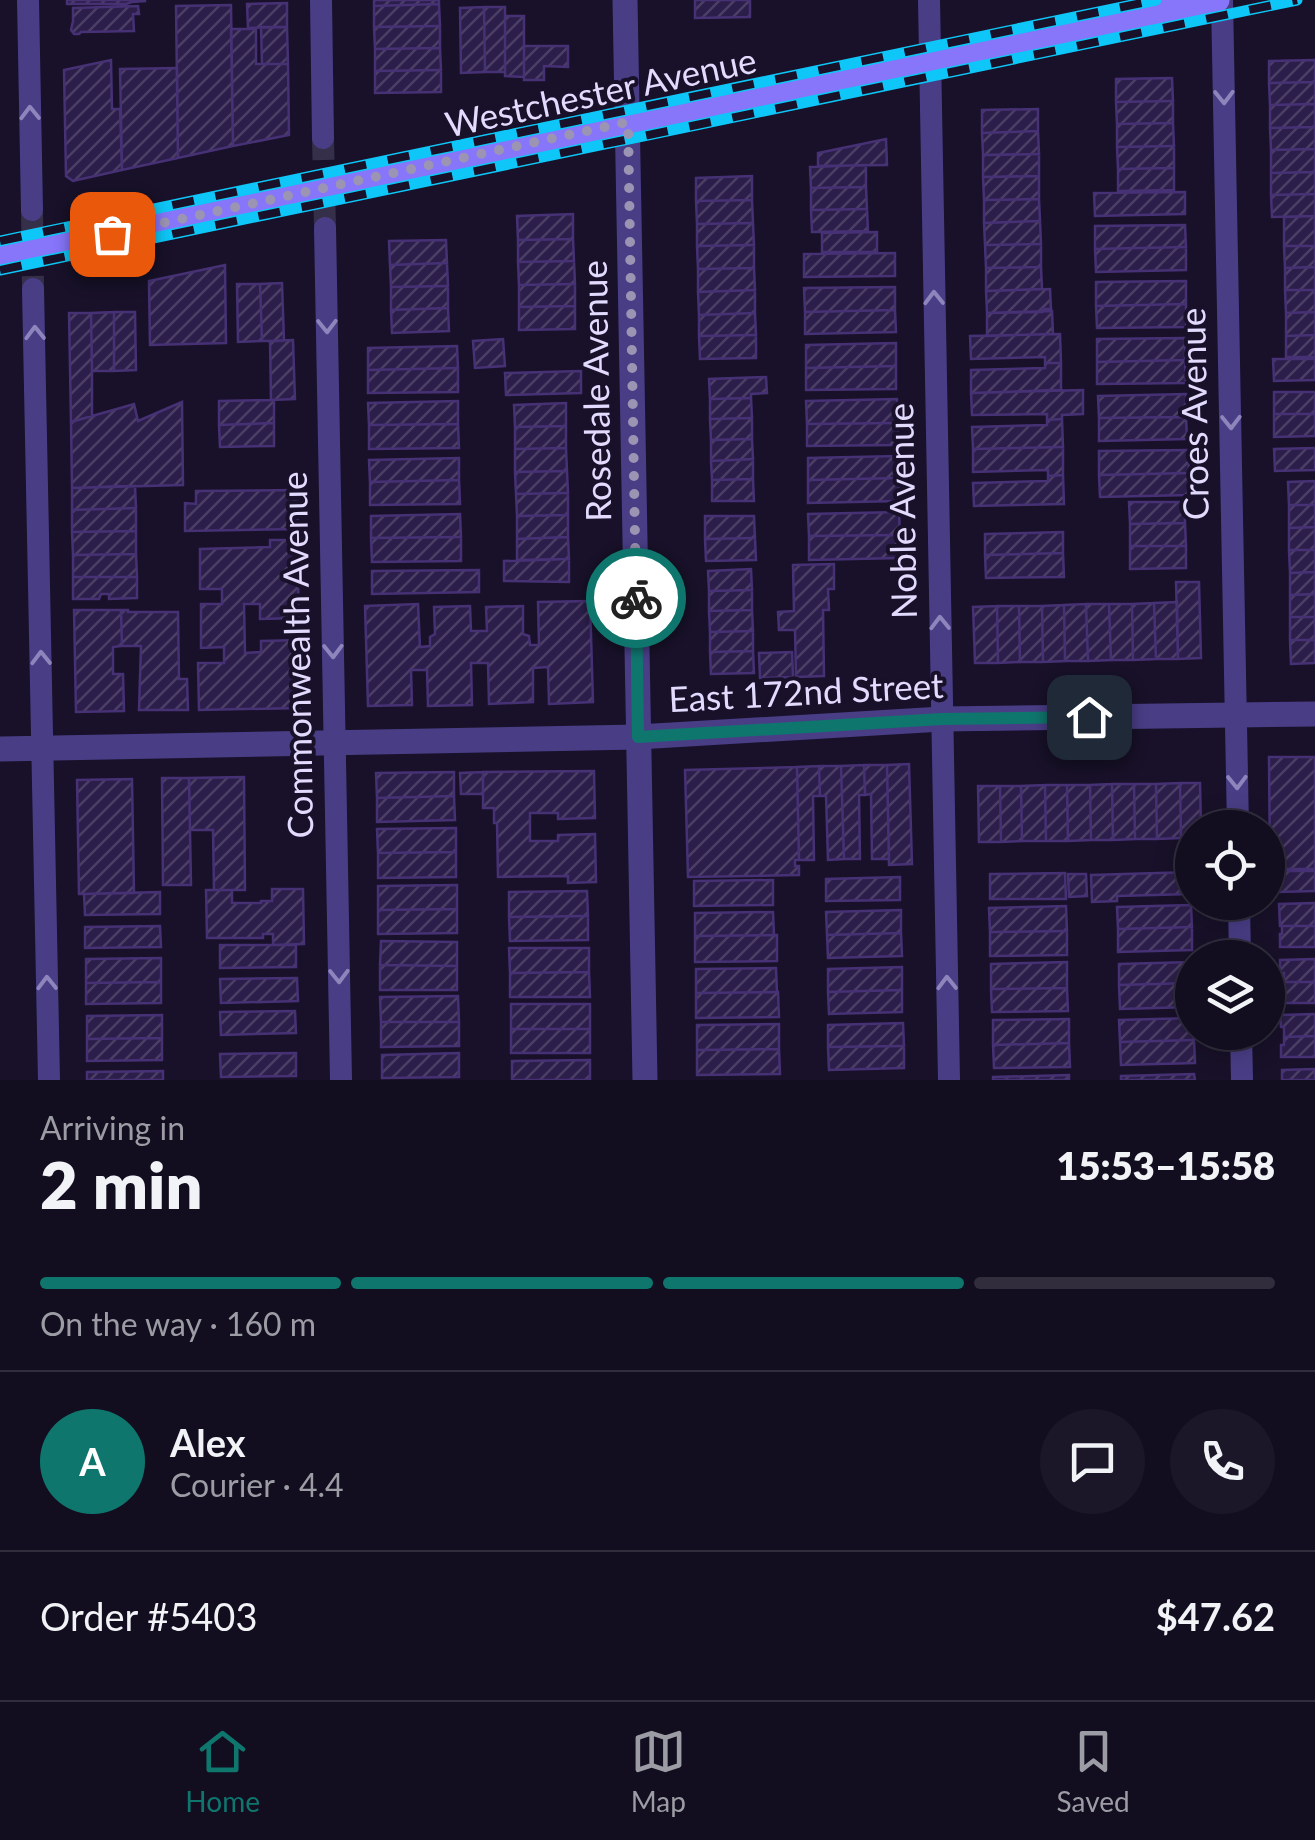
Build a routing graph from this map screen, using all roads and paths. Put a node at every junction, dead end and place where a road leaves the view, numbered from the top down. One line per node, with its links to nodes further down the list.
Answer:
1 (28, 0): 9 (street, one-way to 1)
2 (321, 0): 8 (street)
3 (625, 0): 7 (street, Rosedale Avenue)
4 (929, 0): 6 (street, Noble Avenue)
5 (1220, 0): 6 (main road, Westchester Avenue); 13 (street, Croes Avenue, one-way to 13)
6 (930, 59): 7 (main road, Westchester Avenue); 15 (street, Noble Avenue, one-way to 6)
7 (628, 122): 11 (main road, Westchester Avenue); 16 (street, Rosedale Avenue)
8 (323, 138)
9 (32, 210)
10 (325, 228): 17 (street, Commonwealth Avenue, one-way to 17)
11 (0, 258)
12 (34, 289): 18 (street, one-way to 12)
13 (1236, 714): 14 (street, East 172nd Street); 15 (street, East 172nd Street); 20 (street, Croes Avenue, one-way to 20)
14 (1315, 714)
15 (942, 719): 16 (street, East 172nd Street); 25 (street, Noble Avenue, one-way to 15)
16 (638, 737): 17 (street, East 172nd Street); 24 (street, Rosedale Avenue)
17 (335, 742): 18 (street, East 172nd Street); 23 (street, Commonwealth Avenue, one-way to 23)
18 (43, 748): 19 (street, East 172nd Street); 22 (street, one-way to 18)
19 (0, 749)
20 (1238, 810)
21 (1241, 1050): 26 (street)
22 (49, 1080)
23 (341, 1080)
24 (645, 1080)
25 (949, 1080)
26 (1242, 1080)

